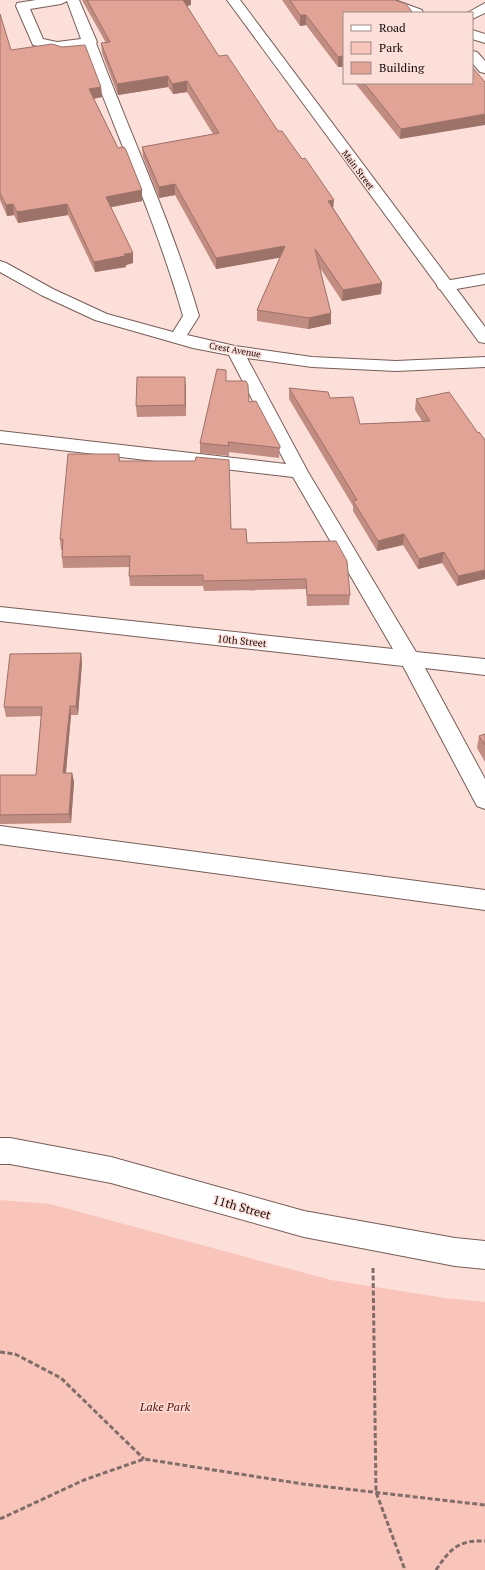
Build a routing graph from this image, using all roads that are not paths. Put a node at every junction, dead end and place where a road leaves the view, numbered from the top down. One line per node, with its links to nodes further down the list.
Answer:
1 (61, 0): 10 (street)
2 (73, 0): 10 (street)
3 (233, 0): 15 (street, Main Street)
4 (383, 0): 6 (street)
5 (485, 7): 7 (street)
6 (414, 12)
7 (473, 14)
8 (473, 34): 9 (street)
9 (485, 39)
10 (90, 42): 16 (street)
11 (473, 56): 12 (street)
12 (485, 69)
13 (0, 266): 16 (street, Crest Avenue)
14 (485, 279): 15 (street)
15 (445, 286): 17 (street, Main Street)
16 (177, 338): 18 (street, Crest Avenue)
17 (485, 338)
18 (235, 351): 19 (street, Crest Avenue); 21 (street)
19 (485, 362)
20 (0, 437): 21 (street)
21 (300, 472): 23 (street)
22 (0, 614): 23 (street, 10th Street)
23 (410, 660): 24 (street, 10th Street); 25 (street)
24 (485, 667)
25 (485, 800)
26 (0, 835): 27 (street)
27 (485, 900)
28 (0, 1152): 29 (street, 11th Street)
29 (485, 1255)

